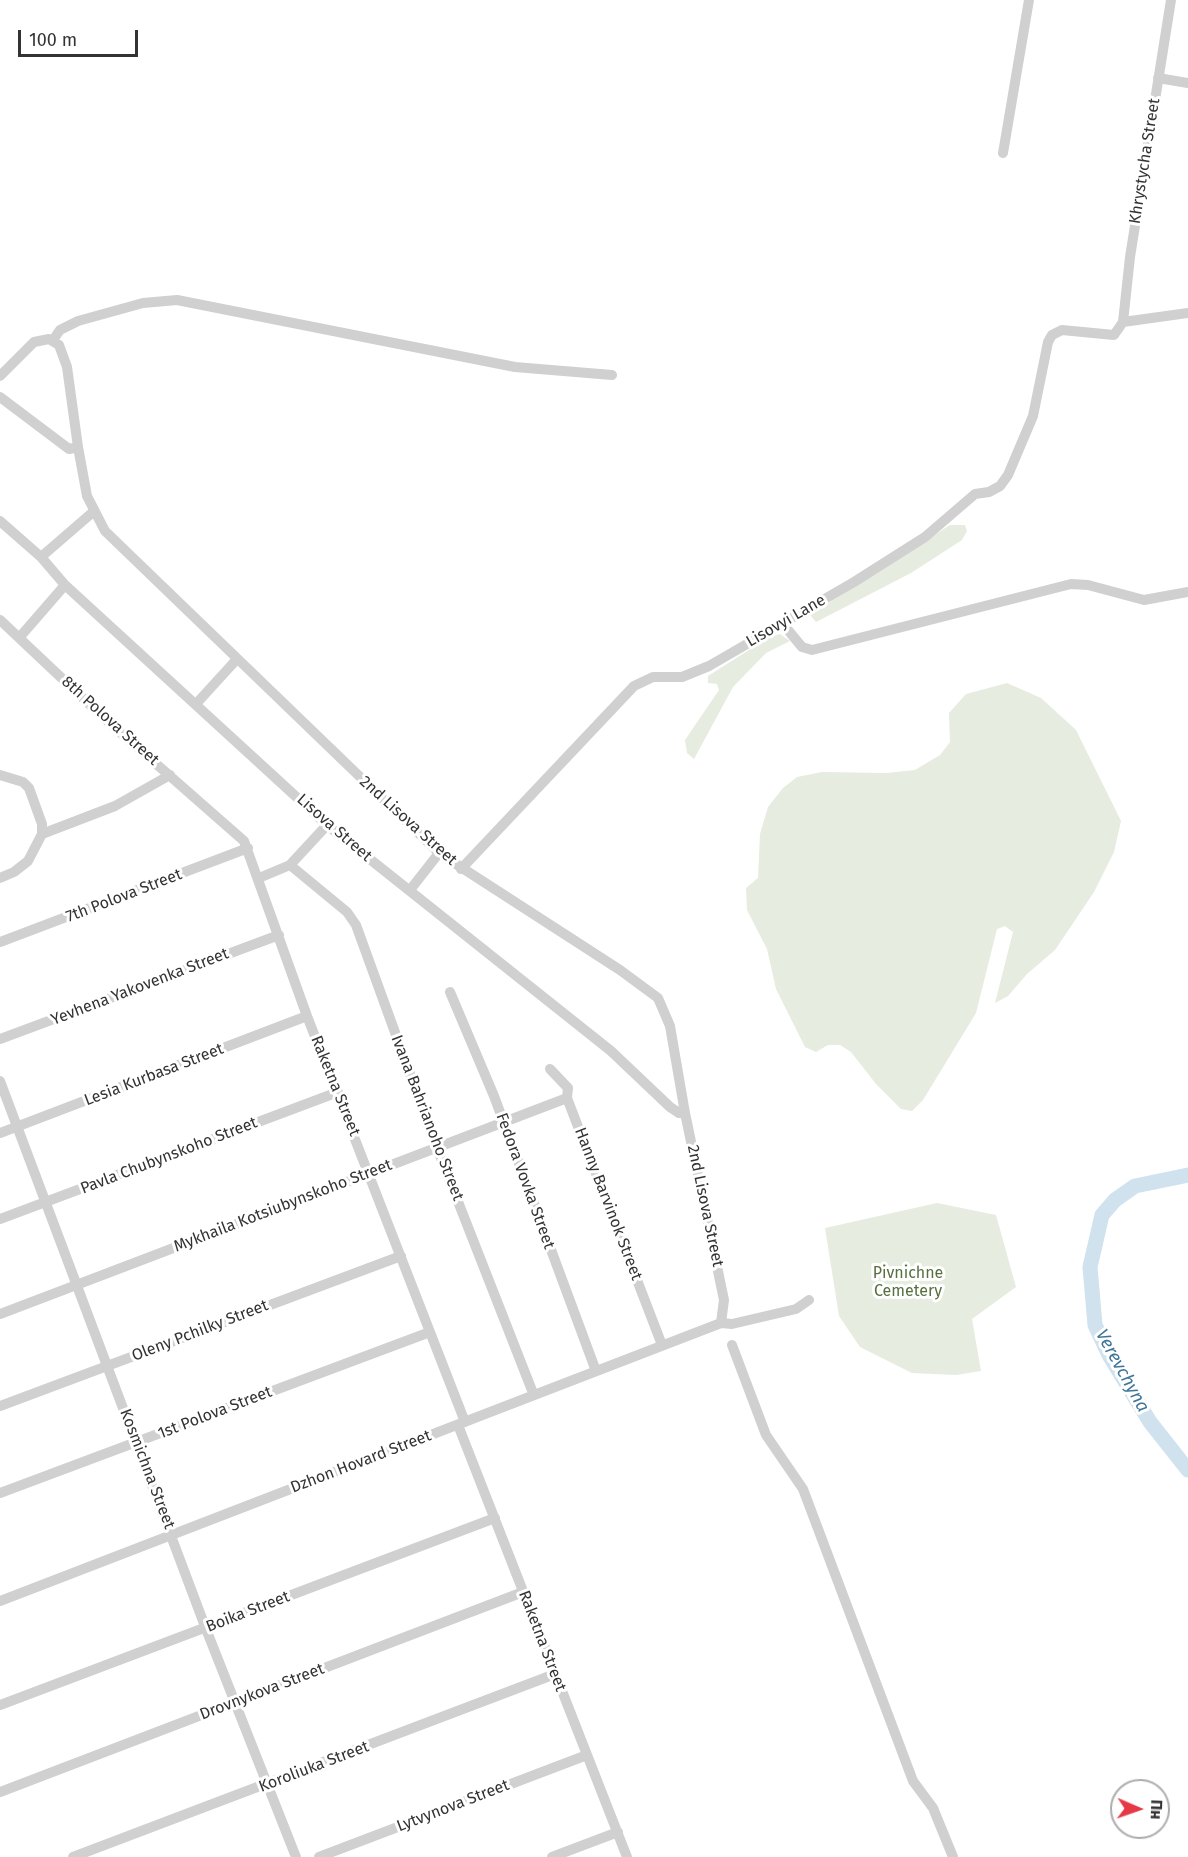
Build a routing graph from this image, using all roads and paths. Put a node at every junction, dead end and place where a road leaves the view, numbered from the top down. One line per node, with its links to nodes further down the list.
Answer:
1 (1029, 0): 5 (street)
2 (1171, 0): 3 (street, Khrystycha Street)
3 (1158, 78): 4 (street); 7 (street, Khrystycha Street)
4 (1188, 83)
5 (1003, 153)
6 (1188, 313): 7 (street)
7 (1123, 322): 19 (street, Lisovyi Lane)
8 (53, 340): 9 (street); 10 (street); 12 (street, 2nd Lisova Street)
9 (612, 375)
10 (0, 376)
11 (0, 397): 12 (street)
12 (78, 447): 13 (street, 2nd Lisova Street)
13 (93, 512): 15 (street); 21 (street, 2nd Lisova Street)
14 (0, 521): 15 (street, Lisova Street)
15 (41, 557): 16 (street, Lisova Street)
16 (65, 585): 20 (street); 22 (street, Lisova Street)
17 (1188, 592): 19 (street)
18 (0, 620): 20 (street, 8th Polova Street)
19 (783, 624): 30 (street, Lisovyi Lane)
20 (19, 638): 24 (street, 8th Polova Street)
21 (237, 659): 22 (street); 28 (street, 2nd Lisova Street)
22 (196, 704): 25 (street, Lisova Street)
23 (0, 775): 26 (street)
24 (170, 775): 26 (street, 8th Polova Street); 27 (street, Raketna Street)
25 (327, 825): 29 (street); 33 (street, Lisova Street)
26 (42, 834): 31 (street)
27 (248, 848): 32 (street, Raketna Street); 35 (street, 7th Polova Street)
28 (439, 854): 30 (street, 2nd Lisova Street); 33 (street)
29 (290, 865): 32 (street); 47 (street, Ivana Bahrianoho Street)
30 (461, 869): 43 (street, 2nd Lisova Street)
31 (0, 878)
32 (259, 878): 34 (street, Raketna Street)
33 (410, 890): 43 (street, Lisova Street)
34 (279, 935): 37 (street, Raketna Street); 38 (street, Yevhena Yakovenka Street)
35 (0, 942)
36 (450, 992): 44 (street, Fedora Vovka Street)
37 (307, 1016): 41 (street, Raketna Street); 45 (street, Lesia Kurbasa Street)
38 (0, 1039)
39 (550, 1069): 42 (street, Hanny Barvinok Street)
40 (0, 1081): 45 (street, Kosmichna Street)
41 (338, 1092): 48 (street, Raketna Street); 49 (street, Pavla Chubynskoho Street)
42 (567, 1098): 44 (street, Mykhaila Kotsiubynskoho Street); 57 (street, Hanny Barvinok Street)
43 (685, 1113): 55 (street, 2nd Lisova Street)
44 (503, 1122): 47 (street, Mykhaila Kotsiubynskoho Street); 60 (street, Fedora Vovka Street)
45 (18, 1127): 46 (street, Lesia Kurbasa Street); 49 (street, Kosmichna Street)
46 (0, 1134)
47 (437, 1148): 48 (street, Mykhaila Kotsiubynskoho Street); 61 (street, Ivana Bahrianoho Street)
48 (369, 1173): 51 (street, Raketna Street); 52 (street, Mykhaila Kotsiubynskoho Street)
49 (46, 1203): 50 (street, Pavla Chubynskoho Street); 52 (street, Kosmichna Street)
50 (0, 1219)
51 (401, 1256): 56 (street, Raketna Street); 59 (street, Oleny Pchilky Street)
52 (78, 1284): 54 (street, Mykhaila Kotsiubynskoho Street); 59 (street, Kosmichna Street)
53 (809, 1300): 55 (street, Dzhon Hovard Street)
54 (0, 1314)
55 (721, 1323): 57 (street, Dzhon Hovard Street)
56 (430, 1332): 63 (street, Raketna Street); 64 (street, 1st Polova Street)
57 (662, 1345): 60 (street, Dzhon Hovard Street)
58 (732, 1345): 83 (street)
59 (107, 1366): 62 (street, Oleny Pchilky Street); 64 (street, Kosmichna Street)
60 (596, 1371): 61 (street, Dzhon Hovard Street)
61 (533, 1393): 63 (street, Dzhon Hovard Street)
62 (0, 1406)
63 (461, 1424): 66 (street, Raketna Street); 67 (street, Dzhon Hovard Street)
64 (137, 1442): 65 (street, 1st Polova Street); 67 (street, Kosmichna Street)
65 (0, 1493)
66 (495, 1518): 68 (street, Raketna Street); 70 (street, Boika Street)
67 (172, 1534): 69 (street, Dzhon Hovard Street); 70 (street, Kosmichna Street)
68 (523, 1592): 71 (street, Raketna Street); 72 (street, Drovnykova Street)
69 (0, 1601)
70 (206, 1629): 72 (street, Kosmichna Street); 73 (street, Boika Street)
71 (555, 1674): 74 (street, Raketna Street); 75 (street, Koroliuka Street)
72 (236, 1703): 75 (street, Kosmichna Street); 76 (street, Drovnykova Street)
73 (0, 1705)
74 (587, 1755): 77 (street, Raketna Street); 80 (street, Lytvynova Street)
75 (268, 1785): 78 (street, Koroliuka Street); 79 (street, Kosmichna Street)
76 (0, 1792)
77 (618, 1832): 81 (street); 82 (street, Raketna Street)
78 (73, 1857)
79 (296, 1857)
80 (319, 1857)
81 (552, 1857)
82 (627, 1857)
83 (953, 1857)

